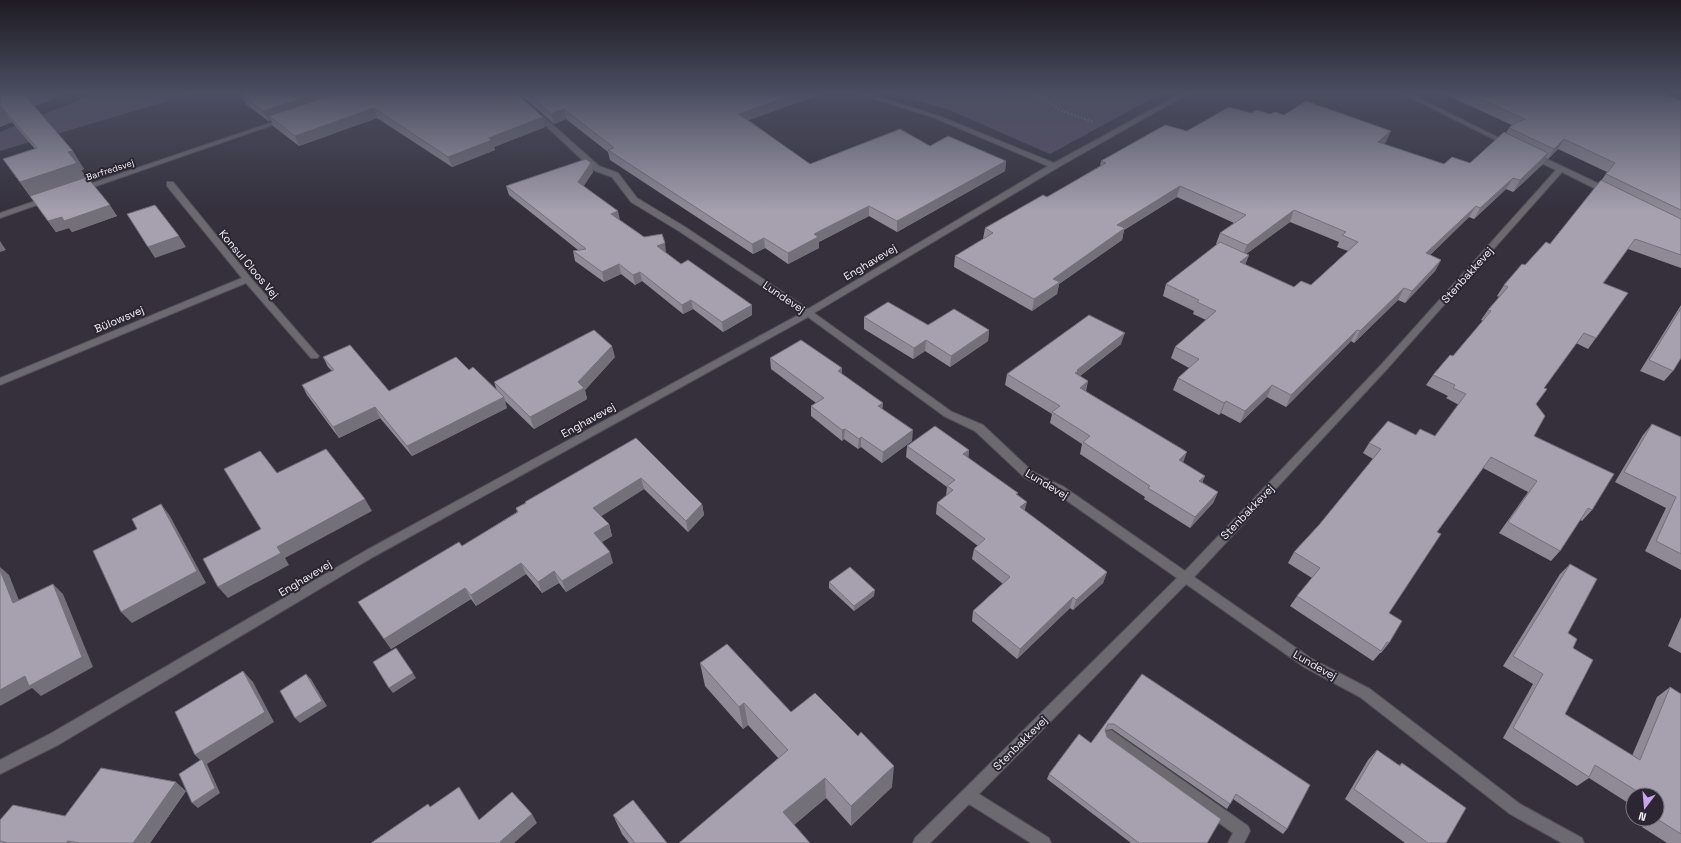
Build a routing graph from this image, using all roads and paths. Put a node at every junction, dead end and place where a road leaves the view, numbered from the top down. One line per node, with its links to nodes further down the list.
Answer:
1 (246, 132): 9 (street, Barfredsvej)
2 (557, 132): 14 (street, Lundevej)
3 (975, 132): 6 (street)
4 (1114, 132): 6 (street, Enghavevej)
5 (1485, 132): 7 (street)
6 (1054, 166): 14 (street, Enghavevej)
7 (1561, 169): 10 (street); 17 (street, Stenbakkevej)
8 (170, 184): 13 (street, Konsul Cloos Vej)
9 (74, 191)
10 (1617, 197)
11 (52, 198): 12 (street)
12 (0, 216)
13 (246, 279): 15 (street, Konsul Cloos Vej); 16 (street, Bülowsvej)
14 (808, 313): 17 (street, Lundevej); 19 (street, Enghavevej)
15 (314, 356)
16 (0, 382)
17 (1186, 576): 20 (street, Stenbakkevej); 24 (street, Lundevej)
18 (1111, 736): 23 (street)
19 (0, 767)
20 (968, 796): 21 (street, Stenbakkevej); 22 (street)
21 (920, 843)
22 (1044, 843)
23 (1235, 843)
24 (1577, 843)

